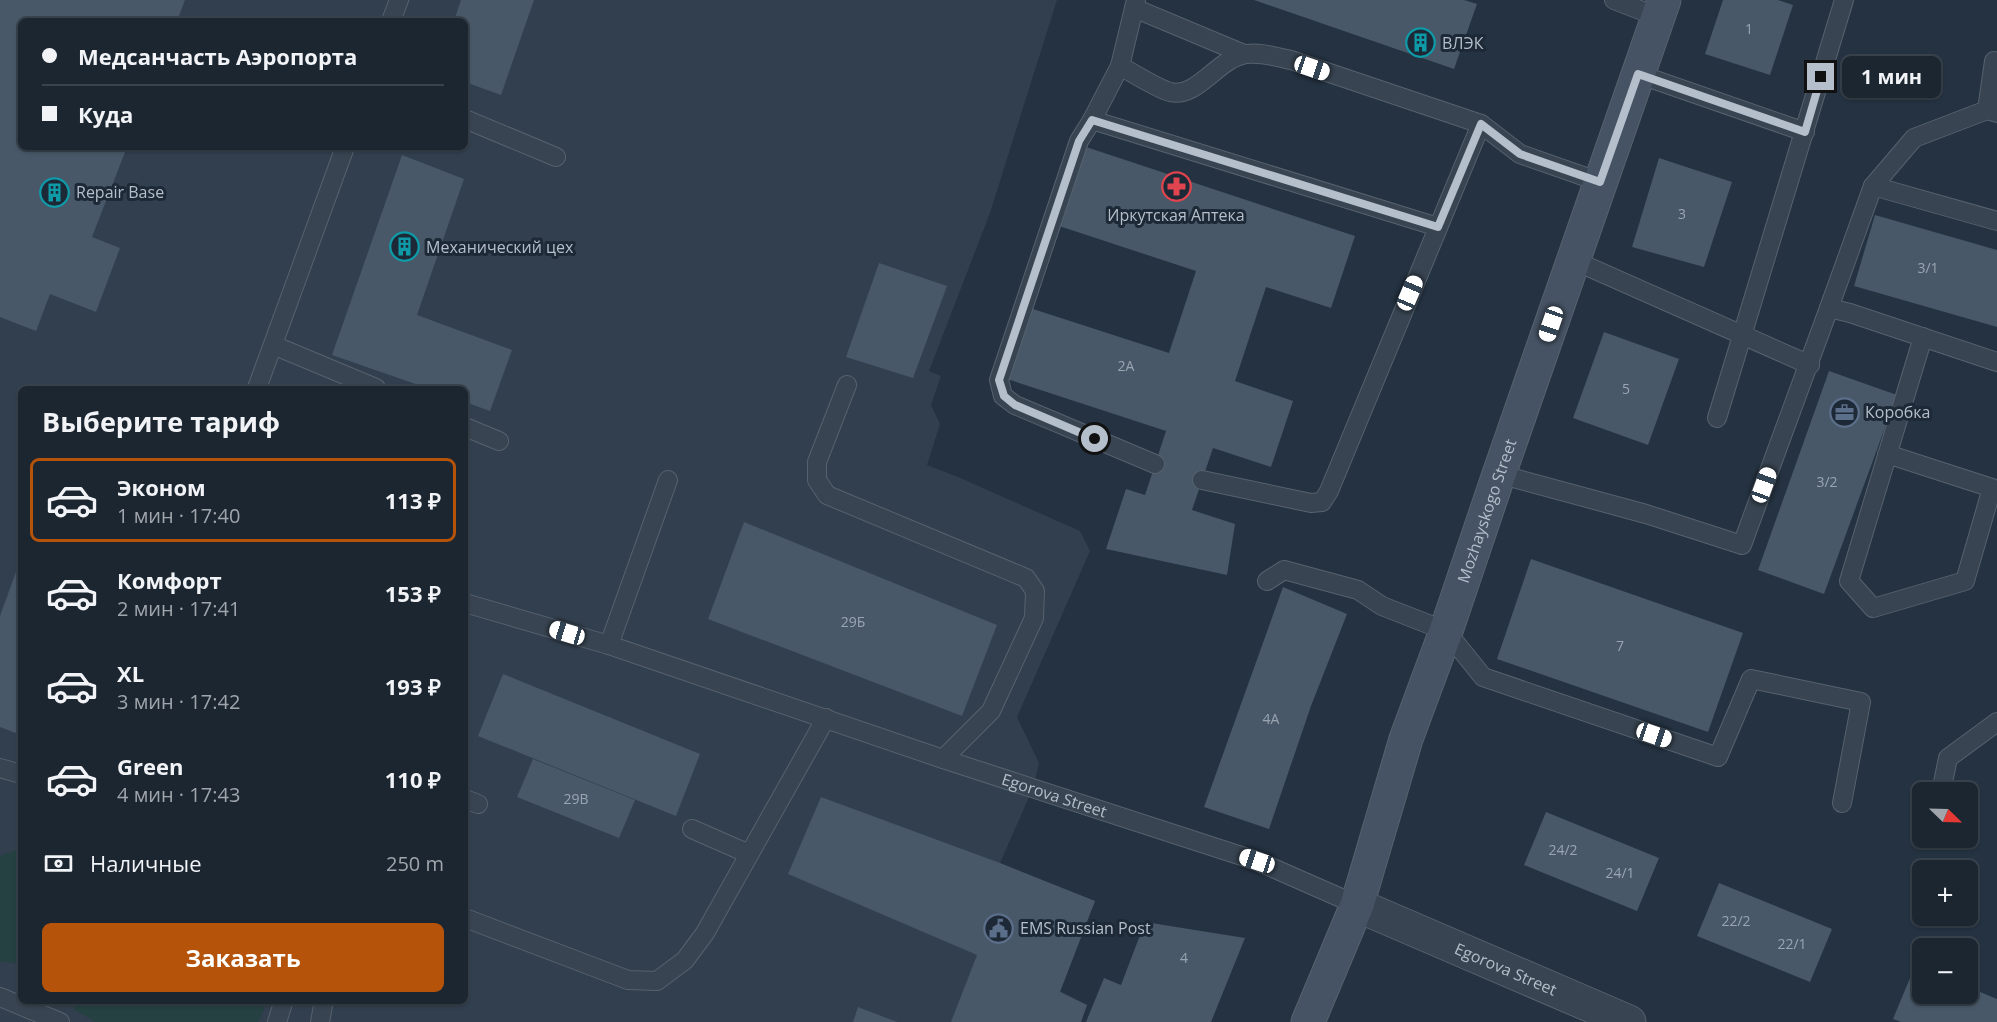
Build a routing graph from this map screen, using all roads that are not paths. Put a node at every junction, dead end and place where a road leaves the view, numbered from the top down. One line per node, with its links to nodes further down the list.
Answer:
1 (399, 0): 6 (lane)
2 (1614, 0): 5 (lane)
3 (1844, 0): 15 (lane)
4 (1135, 4): 7 (lane); 9 (lane)
5 (1661, 9): 10 (street, Mozhayskogo Street)
6 (392, 18)
7 (1244, 54): 9 (lane); 14 (lane)
8 (1994, 61): 11 (lane)
9 (1120, 66): 13 (lane)
10 (1638, 74): 15 (lane); 18 (street, Mozhayskogo Street)
11 (1992, 112): 19 (lane)
12 (468, 120): 17 (lane)
13 (1092, 120): 21 (lane); 36 (lane)
14 (1481, 124): 18 (lane); 21 (lane)
15 (1805, 132): 24 (lane)
16 (344, 150): 26 (lane)
17 (556, 157)
18 (1600, 182): 22 (street, Mozhayskogo Street)
19 (1873, 186): 20 (lane); 23 (lane)
20 (1997, 221)
21 (1438, 227): 39 (lane)
22 (1573, 260): 24 (lane); 37 (street, Mozhayskogo Street)
23 (1829, 308): 25 (lane); 28 (lane)
24 (1743, 336): 28 (lane); 32 (lane)
25 (1923, 337): 27 (lane); 35 (lane)
26 (273, 345): 30 (lane); 31 (lane)
27 (1997, 362)
28 (1810, 365): 37 (lane)
29 (847, 385): 46 (lane)
30 (258, 386)
31 (371, 386)
32 (1717, 418)
33 (468, 428): 34 (lane)
34 (499, 441)
35 (1887, 454): 35 (lane)
36 (1155, 464)
37 (1499, 474): 42 (street, Mozhayskogo Street)
38 (668, 480): 43 (lane)
39 (1202, 480)
40 (1267, 581): 42 (lane)
41 (468, 604): 43 (lane, Egorova Street)
42 (1446, 632): 50 (lane); 53 (street, Mozhayskogo Street)
43 (609, 645): 44 (lane, Egorova Street)
44 (826, 718): 46 (lane, Egorova Street); 52 (lane)
45 (1997, 722): 49 (lane)
46 (943, 759): 53 (lane, Egorova Street)
47 (0, 768): 48 (lane)
48 (18, 773)
49 (1943, 782)
50 (1842, 803)
51 (692, 829): 52 (lane)
52 (749, 854): 54 (lane)
53 (1357, 905): 61 (street, Mozhayskogo Street); 62 (street, Egorova Street)
54 (468, 919)
55 (0, 997): 58 (lane)
56 (283, 1004): 59 (lane)
57 (323, 1004): 60 (lane)
58 (60, 1022)
59 (277, 1022)
60 (320, 1022)
61 (1308, 1022)
62 (1629, 1022)

